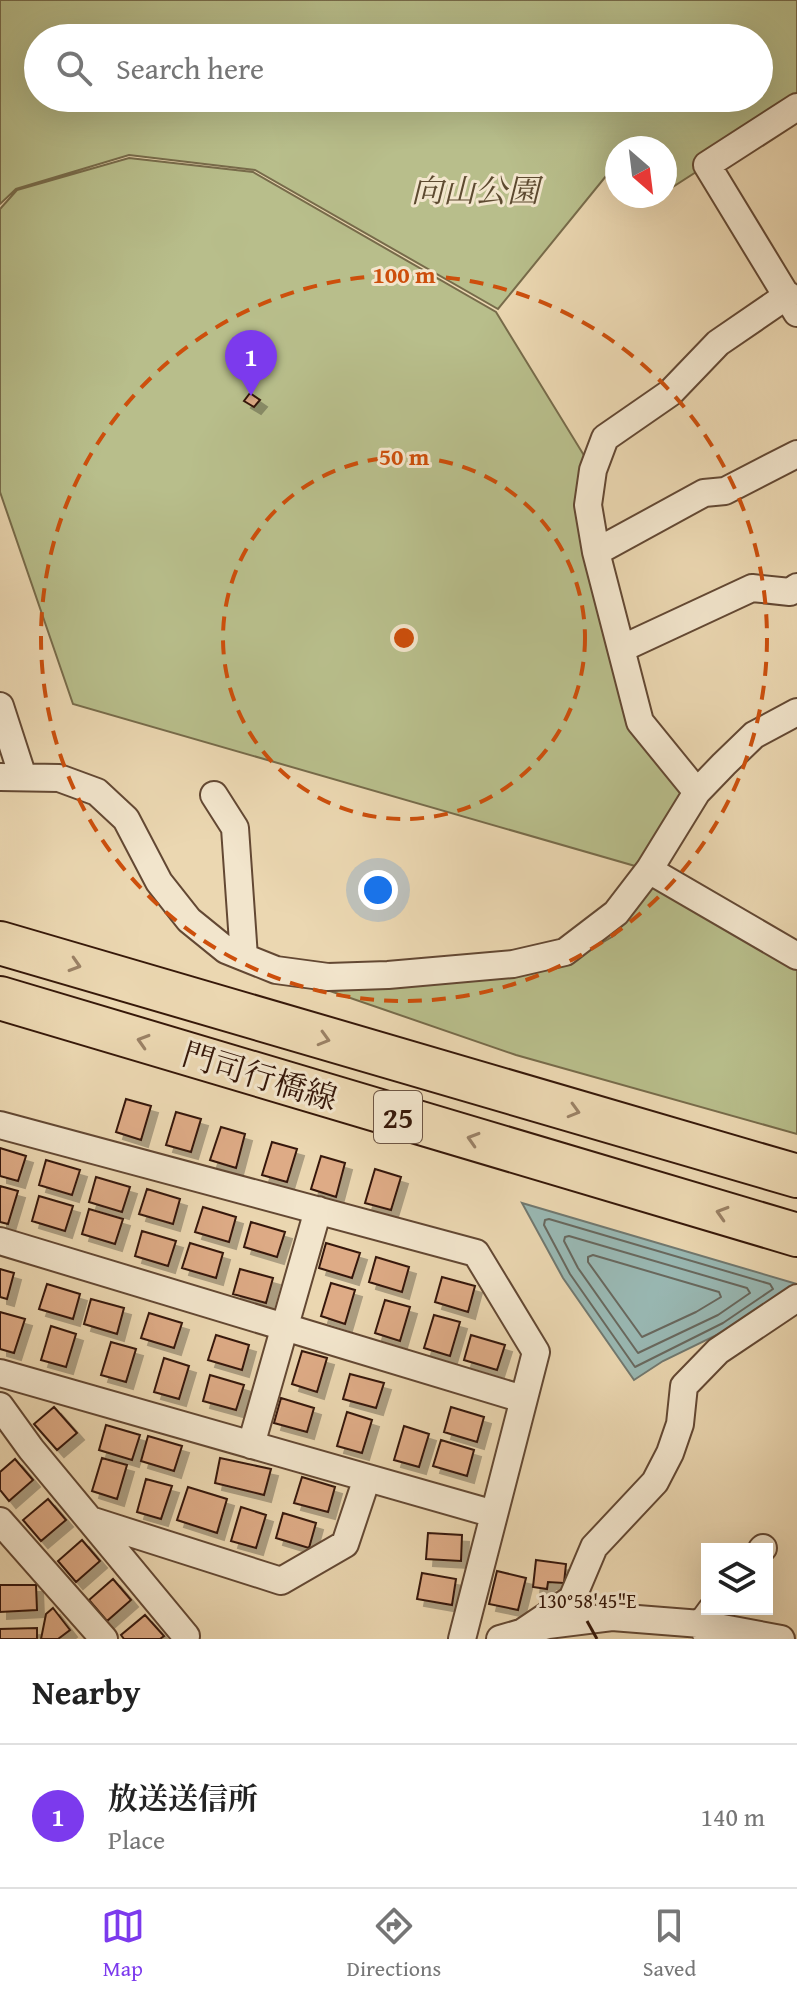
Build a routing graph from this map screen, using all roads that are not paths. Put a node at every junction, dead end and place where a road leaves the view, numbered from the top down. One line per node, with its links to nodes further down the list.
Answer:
1 (797, 107): 2 (street)
2 (793, 301): 4 (street)
3 (797, 454): 4 (street)
4 (596, 552): 6 (street)
5 (797, 587): 6 (street)
6 (623, 648): 10 (street)
7 (0, 706): 9 (street)
8 (797, 712): 10 (street)
9 (12, 777): 15 (street)
10 (697, 792): 12 (street)
11 (214, 795): 15 (street)
12 (649, 870): 14 (street); 15 (street)
13 (0, 943): 18 (main road, 門司行橋線 / 25, one-way to 18)
14 (797, 956)
15 (244, 957)
16 (0, 998): 20 (main road, 門司行橋線 / 25, one-way to 16)
17 (0, 1125): 19 (street)
18 (797, 1176)
19 (318, 1210): 23 (street); 25 (street)
20 (797, 1235)
21 (0, 1241): 23 (street)
22 (797, 1298): 36 (street)
23 (284, 1326): 25 (street); 27 (street)
24 (0, 1373): 27 (street)
25 (523, 1399): 29 (street)
26 (0, 1406): 30 (street)
27 (251, 1445): 28 (street)
28 (367, 1478): 29 (street); 30 (street)
29 (494, 1514): 38 (street)
30 (90, 1520): 35 (street)
31 (0, 1521): 33 (street)
32 (0, 1553): 33 (street)
33 (27, 1553): 37 (street)
34 (707, 1624): 36 (street); 39 (street)
35 (186, 1636)
36 (512, 1636)
37 (104, 1639)
38 (462, 1639)
39 (781, 1639)

